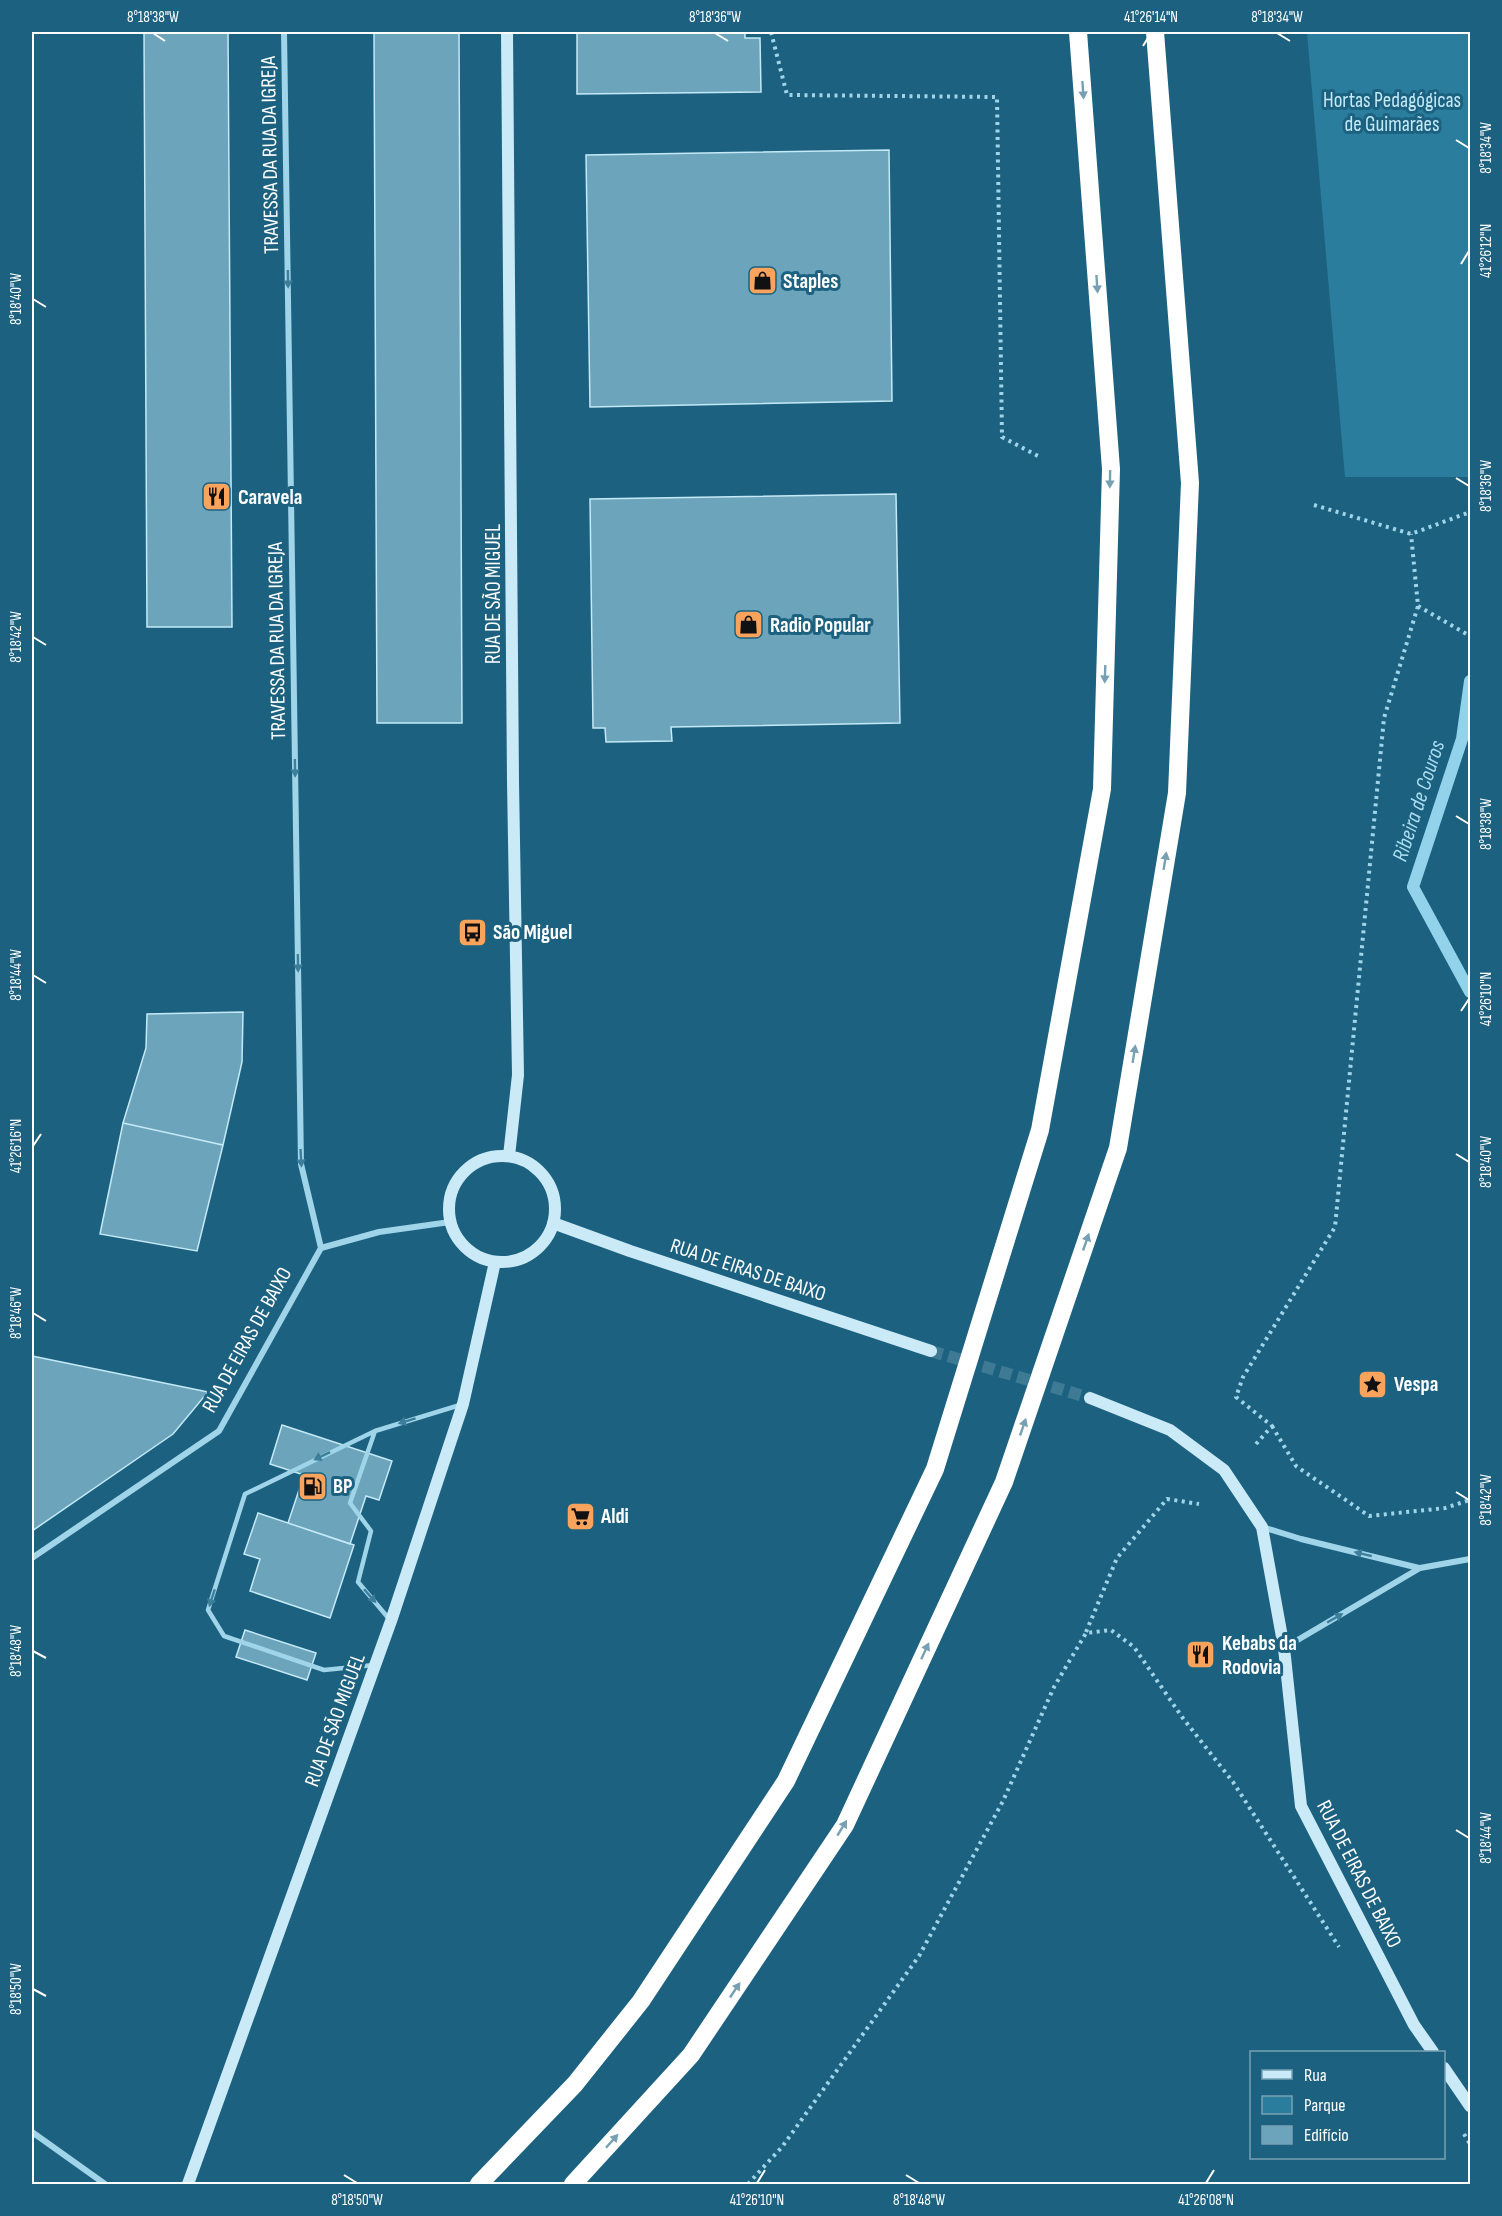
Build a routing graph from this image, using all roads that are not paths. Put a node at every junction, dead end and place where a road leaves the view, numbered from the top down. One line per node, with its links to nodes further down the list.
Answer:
1 (284, 32): 8 (street, TRAVESSA DA RUA DA IGREJA, one-way to 8)
2 (507, 32): 5 (main road, RUA DE SÃO MIGUEL)
3 (1078, 32): 27 (highway, one-way to 27)
4 (1155, 32): 28 (highway, one-way to 4)
5 (509, 1156): 6 (main road); 7 (main road)
6 (450, 1222): 8 (street); 9 (main road)
7 (554, 1223): 9 (main road); 10 (main road, RUA DE EIRAS DE BAIXO)
8 (321, 1248): 15 (street, RUA DE EIRAS DE BAIXO)
9 (495, 1262): 12 (main road, RUA DE SÃO MIGUEL)
10 (931, 1351)
11 (1090, 1398): 14 (main road, RUA DE EIRAS DE BAIXO)
12 (463, 1404): 13 (lane, one-way to 13); 18 (main road, RUA DE SÃO MIGUEL)
13 (375, 1431): 18 (lane, one-way to 18); 20 (lane, one-way to 20)
14 (1262, 1527): 17 (street, one-way to 14); 19 (main road, RUA DE EIRAS DE BAIXO)
15 (32, 1558)
16 (1470, 1559): 17 (street)
17 (1420, 1569): 19 (street, one-way to 17)
18 (391, 1621): 20 (main road, RUA DE SÃO MIGUEL)
19 (1284, 1648): 21 (main road, RUA DE EIRAS DE BAIXO)
20 (376, 1665): 26 (main road, RUA DE SÃO MIGUEL)
21 (1432, 2051)
22 (1445, 2071): 23 (main road)
23 (1470, 2106)
24 (32, 2132): 25 (street)
25 (105, 2184)
26 (188, 2184)
27 (479, 2184)
28 (573, 2184)

